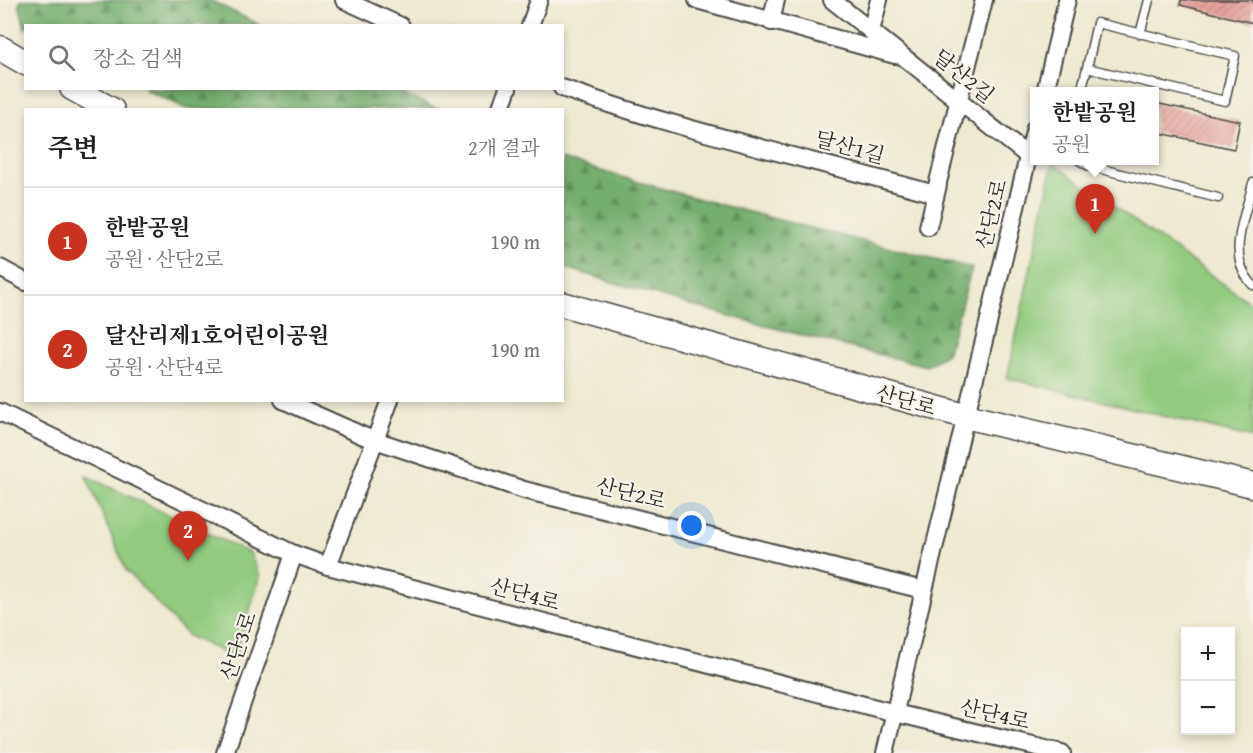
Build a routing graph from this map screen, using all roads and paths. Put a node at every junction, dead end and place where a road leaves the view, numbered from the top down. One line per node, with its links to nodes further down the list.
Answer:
1 (344, 0): 10 (street)
2 (697, 0): 9 (street)
3 (776, 0): 9 (street)
4 (832, 0): 11 (street, 달산2길)
5 (879, 0): 11 (street)
6 (984, 0): 22 (street, 달산1길)
7 (1067, 0): 17 (street)
8 (1149, 0): 12 (lane)
9 (771, 22): 14 (street)
10 (397, 24)
11 (871, 32): 14 (street, 달산2길)
12 (1140, 34): 16 (lane); 16 (lane)
13 (0, 48): 15 (street)
14 (904, 57): 22 (street, 달산2길)
15 (24, 62)
16 (1087, 68): 18 (lane)
17 (1046, 87)
18 (1082, 87)
19 (564, 89): 28 (street, 달산1길)
20 (76, 90): 23 (street)
21 (507, 90): 24 (street)
22 (960, 102): 26 (street, 달산2길); 28 (street, 달산1길)
23 (108, 108)
24 (501, 108)
25 (1030, 148): 26 (street, 산단2로)
26 (1028, 156): 40 (street, 산단2로)
27 (1087, 165): 30 (lane)
28 (940, 175): 32 (street)
29 (1253, 183): 31 (lane)
30 (1218, 198)
31 (1251, 201): 35 (lane)
32 (928, 227)
33 (0, 268): 34 (street)
34 (24, 281)
35 (1253, 285)
36 (564, 305): 40 (street, 산단로)
37 (287, 402): 44 (street, 산단2로)
38 (389, 402): 43 (street)
39 (0, 412): 42 (street, 산단4로)
40 (965, 416): 41 (street, 산단로); 44 (street, 산단2로)
41 (1253, 485)
42 (294, 554): 43 (street, 산단4로); 46 (street, 산단3로)
43 (328, 566): 45 (street, 산단4로)
44 (923, 590): 45 (street, 산단2로)
45 (895, 713): 47 (street, 산단2로); 48 (street, 산단4로)
46 (225, 753)
47 (885, 753)
48 (1062, 753)

